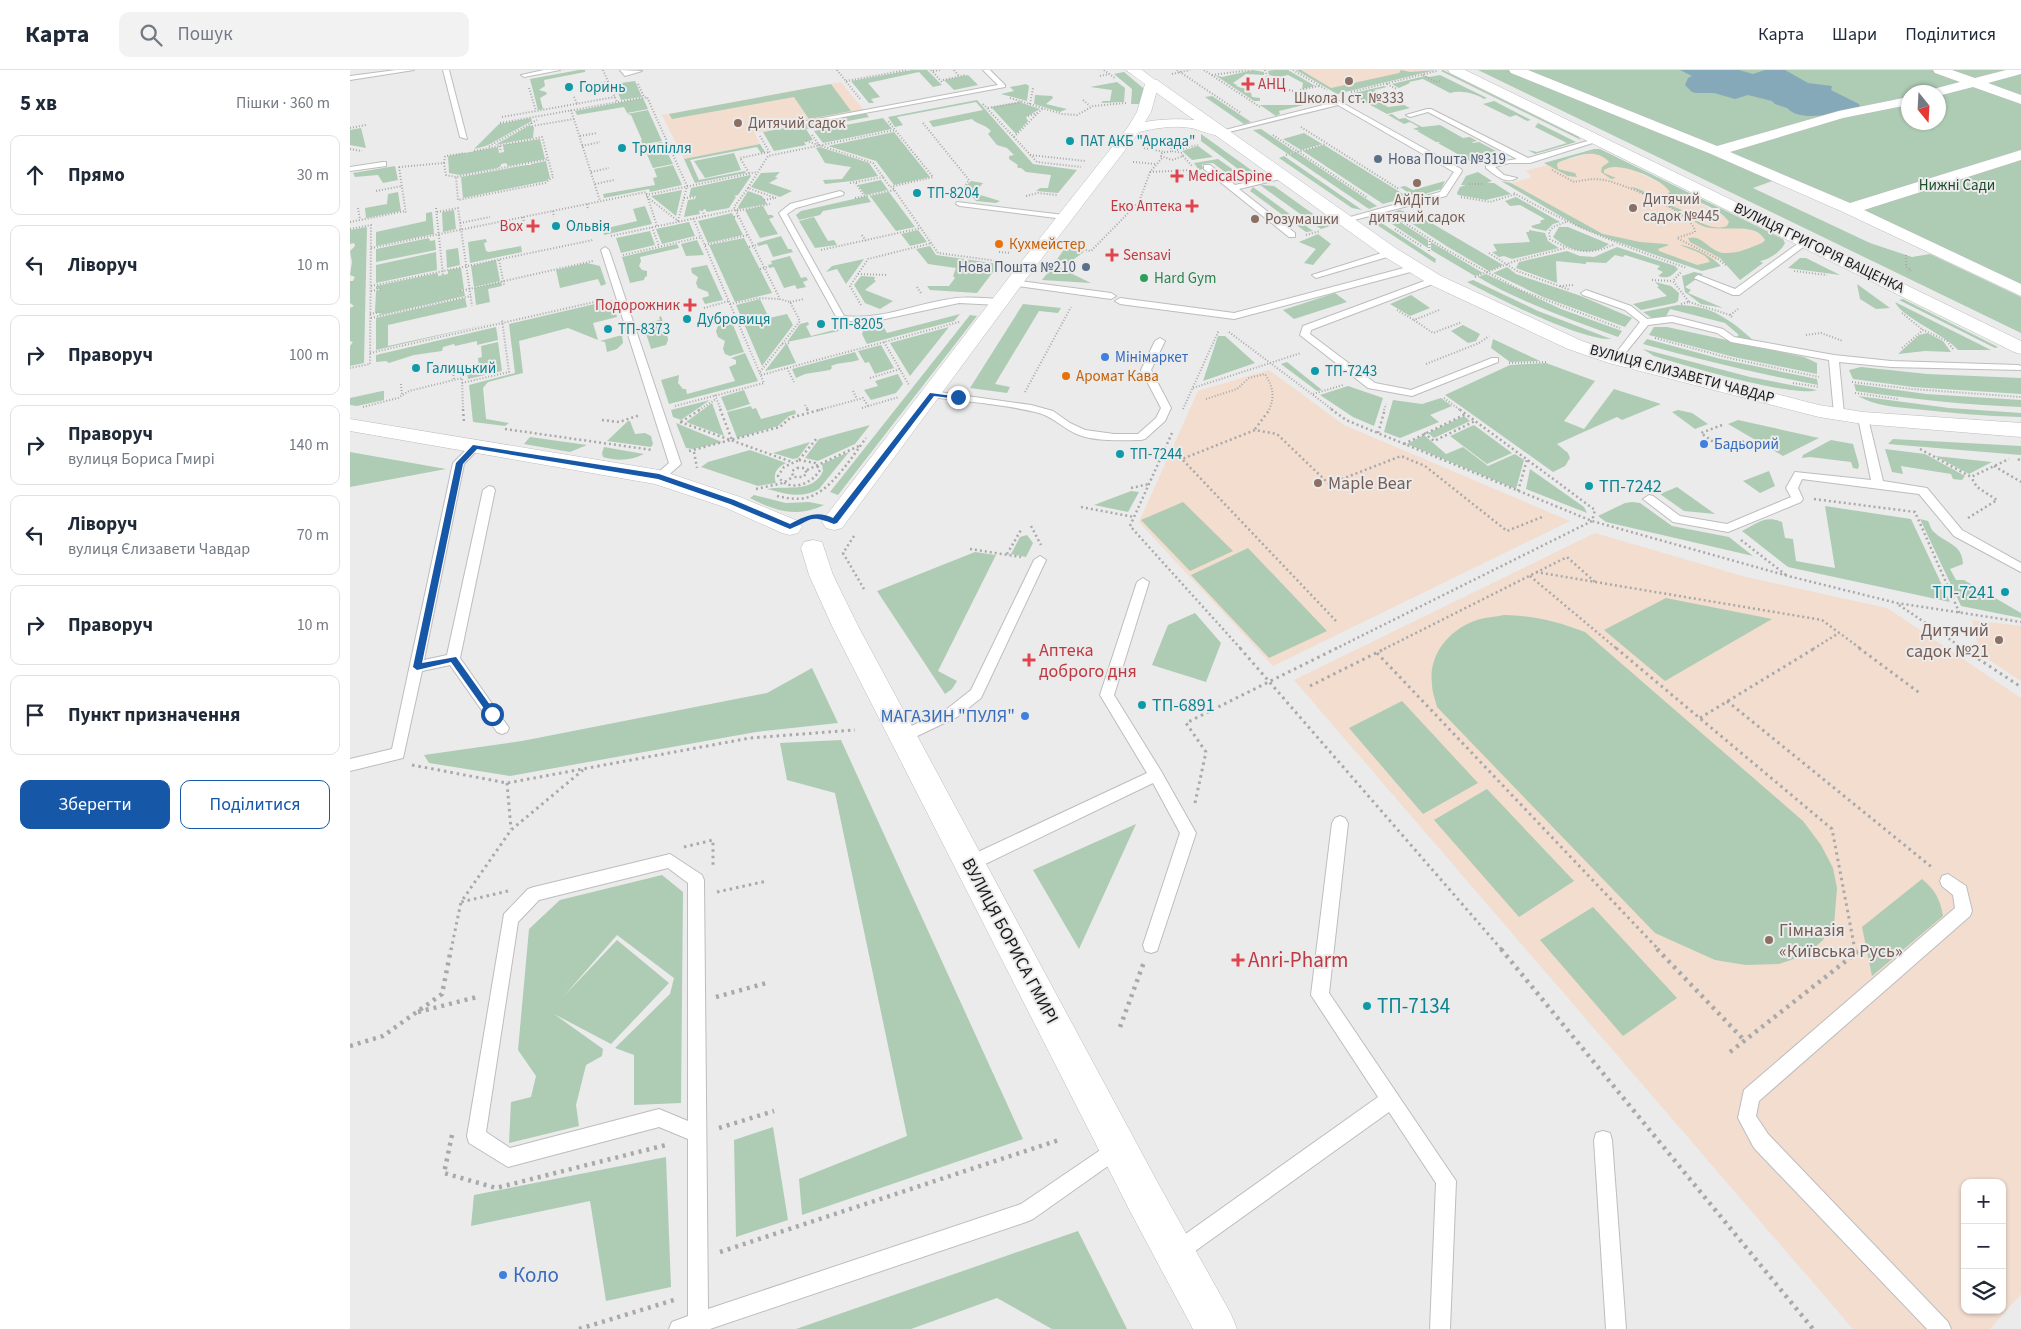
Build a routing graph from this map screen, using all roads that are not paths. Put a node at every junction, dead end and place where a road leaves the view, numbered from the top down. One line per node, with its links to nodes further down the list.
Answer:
1 (411, 70): 13 (lane)
2 (446, 70): 22 (lane)
3 (557, 70): 12 (lane)
4 (623, 70): 11 (lane)
5 (986, 70): 20 (lane)
6 (1133, 70): 14 (street, ВУЛИЦЯ ЄЛИЗАВЕТИ ЧАВДАР)
7 (1455, 70): 24 (street, ВУЛИЦЯ ГРИГОРІЯ ВАЩЕНКА)
8 (1516, 70): 25 (street)
9 (1940, 70): 15 (street)
10 (2021, 70): 15 (street)
11 (639, 71)
12 (524, 76)
13 (350, 78)
14 (1152, 83): 21 (street, ВУЛИЦЯ ЄЛИЗАВЕТИ ЧАВДАР); 23 (street)
15 (1973, 83): 16 (street); 17 (street)
16 (1946, 90)
17 (2021, 100)
18 (1901, 102): 25 (street)
19 (1410, 115): 27 (lane)
20 (800, 124)
21 (1221, 132): 23 (street, ВУЛИЦЯ ЄЛИЗАВЕТИ ЧАВДАР); 31 (street, ВУЛИЦЯ ЄЛИЗАВЕТИ ЧАВДАР); 38 (lane)
22 (464, 137)
23 (1136, 138): 37 (street)
24 (1598, 140): 27 (lane); 40 (street, ВУЛИЦЯ ГРИГОРІЯ ВАЩЕНКА)
25 (1716, 151): 36 (street)
26 (2021, 155): 36 (street)
27 (1527, 161): 32 (lane)
28 (382, 164): 30 (lane)
29 (1207, 167): 33 (lane)
30 (350, 169)
31 (1282, 176): 33 (lane); 38 (street, ВУЛИЦЯ ЄЛИЗАВЕТИ ЧАВДАР)
32 (1513, 178)
33 (1233, 188): 39 (lane)
34 (840, 193): 52 (lane)
35 (960, 204): 37 (lane)
36 (1849, 209): 48 (street)
37 (1064, 217): 47 (street)
38 (1346, 221): 41 (street, ВУЛИЦЯ ЄЛИЗАВЕТИ ЧАВДАР)
39 (1292, 235)
40 (1806, 242): 45 (lane); 55 (street, ВУЛИЦЯ ГРИГОРІЯ ВАЩЕНКА)
41 (1391, 253): 43 (street, ВУЛИЦЯ ЄЛИЗАВЕТИ ЧАВДАР); 46 (lane)
42 (607, 254): 66 (lane)
43 (1415, 268): 47 (lane); 49 (street, ВУЛИЦЯ ЄЛИЗАВЕТИ ЧАВДАР)
44 (2014, 271): 48 (street)
45 (1696, 274)
46 (1316, 275)
47 (1007, 276): 52 (street)
48 (1994, 278): 50 (street)
49 (1436, 280): 57 (lane); 58 (street, ВУЛИЦЯ ЄЛИЗАВЕТИ ЧАВДАР)
50 (2021, 291)
51 (1586, 293): 53 (lane)
52 (998, 302): 60 (street)
53 (1645, 322): 56 (lane); 58 (lane)
54 (1160, 341): 60 (lane)
55 (2021, 348)
56 (1834, 358): 59 (lane); 61 (lane)
57 (1495, 360)
58 (1616, 360): 61 (street, ВУЛИЦЯ ЄЛИЗАВЕТИ ЧАВДАР)
59 (2018, 368)
60 (932, 394): 70 (street)
61 (1840, 414): 63 (street, ВУЛИЦЯ ЄЛИЗАВЕТИ ЧАВДАР)
62 (356, 416): 65 (street)
63 (1863, 418): 64 (street, ВУЛИЦЯ ЄЛИЗАВЕТИ ЧАВДАР); 67 (lane)
64 (2021, 430)
65 (476, 446): 66 (street); 75 (lane)
66 (659, 477): 70 (street)
67 (1878, 484): 69 (lane); 72 (lane)
68 (489, 490): 74 (lane)
69 (1649, 499)
70 (813, 526): 77 (street, ВУЛИЦЯ БОРИСА ГМИРІ)
71 (1040, 560): 77 (lane)
72 (2021, 568)
73 (1143, 582): 79 (lane)
74 (453, 659): 75 (lane); 76 (lane)
75 (417, 667): 78 (lane)
76 (502, 728)
77 (904, 736): 81 (street, ВУЛИЦЯ БОРИСА ГМИРІ)
78 (350, 765)
79 (1156, 774): 81 (lane); 83 (lane)
80 (1340, 823): 84 (lane)
81 (969, 864): 87 (street, ВУЛИЦЯ БОРИСА ГМИРІ)
82 (1948, 881): 94 (lane)
83 (1150, 945)
84 (1390, 1100): 88 (lane); 92 (lane)
85 (697, 1134): 85 (lane); 89 (lane)
86 (1603, 1140): 93 (lane)
87 (1119, 1147): 88 (street, ВУЛИЦЯ БОРИСА ГМИРІ); 89 (lane)
88 (1175, 1254): 91 (street, ВУЛИЦЯ БОРИСА ГМИРІ)
89 (698, 1322): 90 (lane)
90 (679, 1329)
91 (1216, 1329)
92 (1440, 1329)
93 (1616, 1329)
94 (1941, 1329)

